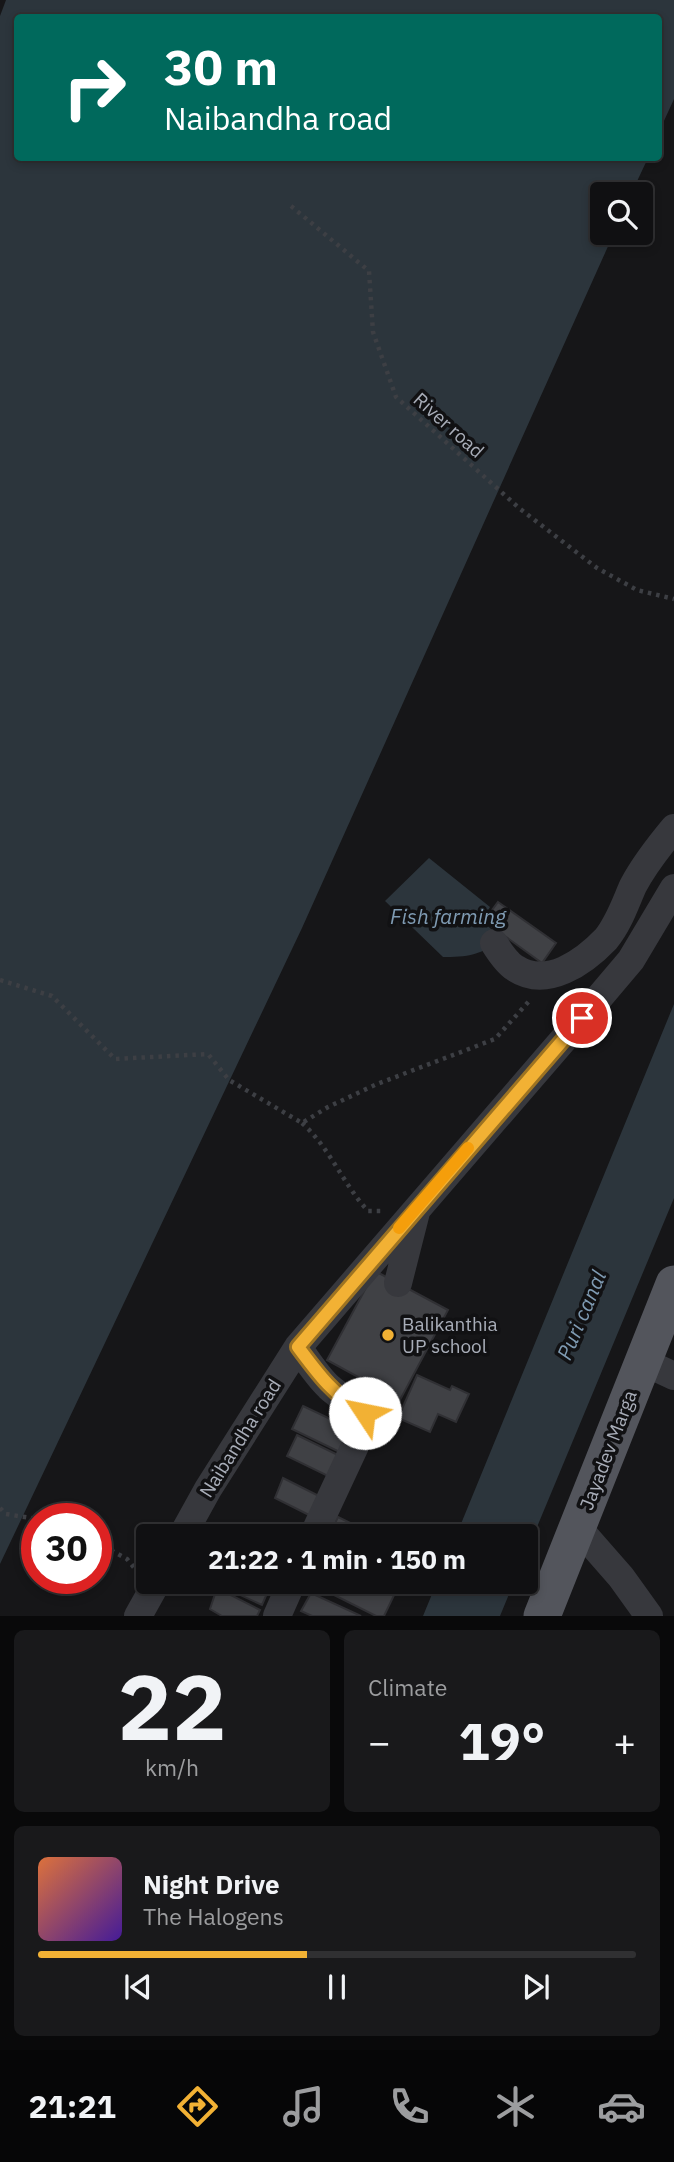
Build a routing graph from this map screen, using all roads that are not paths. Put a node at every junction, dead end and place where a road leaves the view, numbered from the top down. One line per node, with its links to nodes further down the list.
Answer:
1 (674, 828): 3 (street)
2 (674, 888): 4 (street, Naibandha road)
3 (494, 943)
4 (416, 1208): 5 (street); 7 (street, Naibandha road)
5 (398, 1283)
6 (674, 1284): 8 (main road, Jayadev Marga)
7 (298, 1347): 9 (street, Naibandha road); 10 (street)
8 (658, 1368): 11 (main road, Jayadev Marga)
9 (188, 1524)
10 (319, 1524)
11 (579, 1529): 16 (main road, Jayadev Marga); 17 (street)
12 (150, 1594): 14 (street)
13 (287, 1594): 15 (street)
14 (138, 1616)
15 (277, 1616)
16 (542, 1616)
17 (649, 1616)

